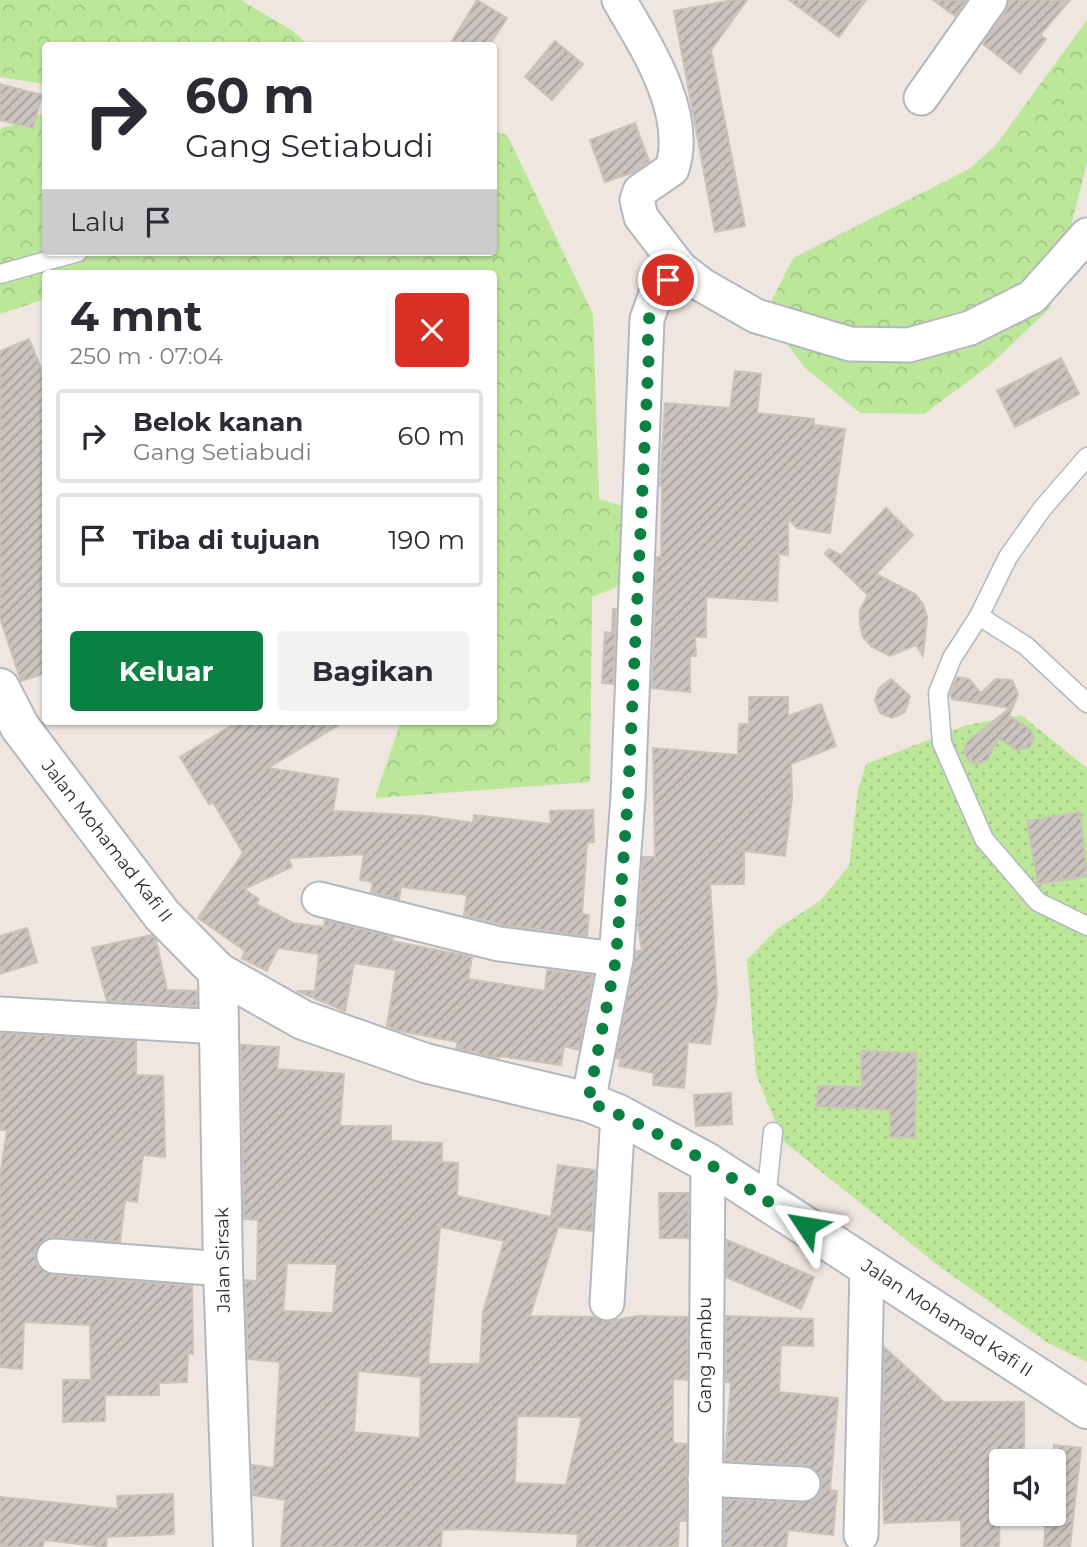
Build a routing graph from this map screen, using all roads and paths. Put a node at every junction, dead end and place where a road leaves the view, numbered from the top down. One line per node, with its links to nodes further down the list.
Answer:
1 (619, 0): 7 (street)
2 (990, 0): 3 (street)
3 (921, 98)
4 (1087, 235): 7 (street)
5 (64, 256): 6 (lane)
6 (0, 274)
7 (674, 274): 15 (street)
8 (1087, 457): 9 (lane)
9 (979, 616): 11 (lane); 14 (lane)
10 (0, 688): 12 (main road, Jalan Mohamad Kafi II)
11 (1087, 703)
12 (10, 722): 16 (main road, Jalan Mohamad Kafi II)
13 (319, 899): 15 (street)
14 (1087, 926)
15 (616, 959): 19 (street)
16 (218, 972): 18 (main road, Jalan Sirsak); 19 (main road, Jalan Mohamad Kafi II)
17 (0, 1014): 18 (street)
18 (219, 1027): 25 (main road, Jalan Sirsak)
19 (603, 1108): 21 (main road, Jalan Mohamad Kafi II); 26 (street)
20 (773, 1132): 22 (lane)
21 (708, 1163): 22 (main road, Jalan Mohamad Kafi II); 28 (street, Gang Jambu)
22 (766, 1200): 24 (main road, Jalan Mohamad Kafi II)
23 (54, 1256): 25 (street)
24 (867, 1266): 27 (main road, Jalan Mohamad Kafi II); 30 (street)
25 (223, 1269): 31 (main road, Jalan Sirsak)
26 (607, 1303)
27 (1087, 1409)
28 (705, 1479): 29 (street); 32 (street, Gang Jambu)
29 (803, 1485)
30 (861, 1535)
31 (233, 1547)
32 (705, 1547)

